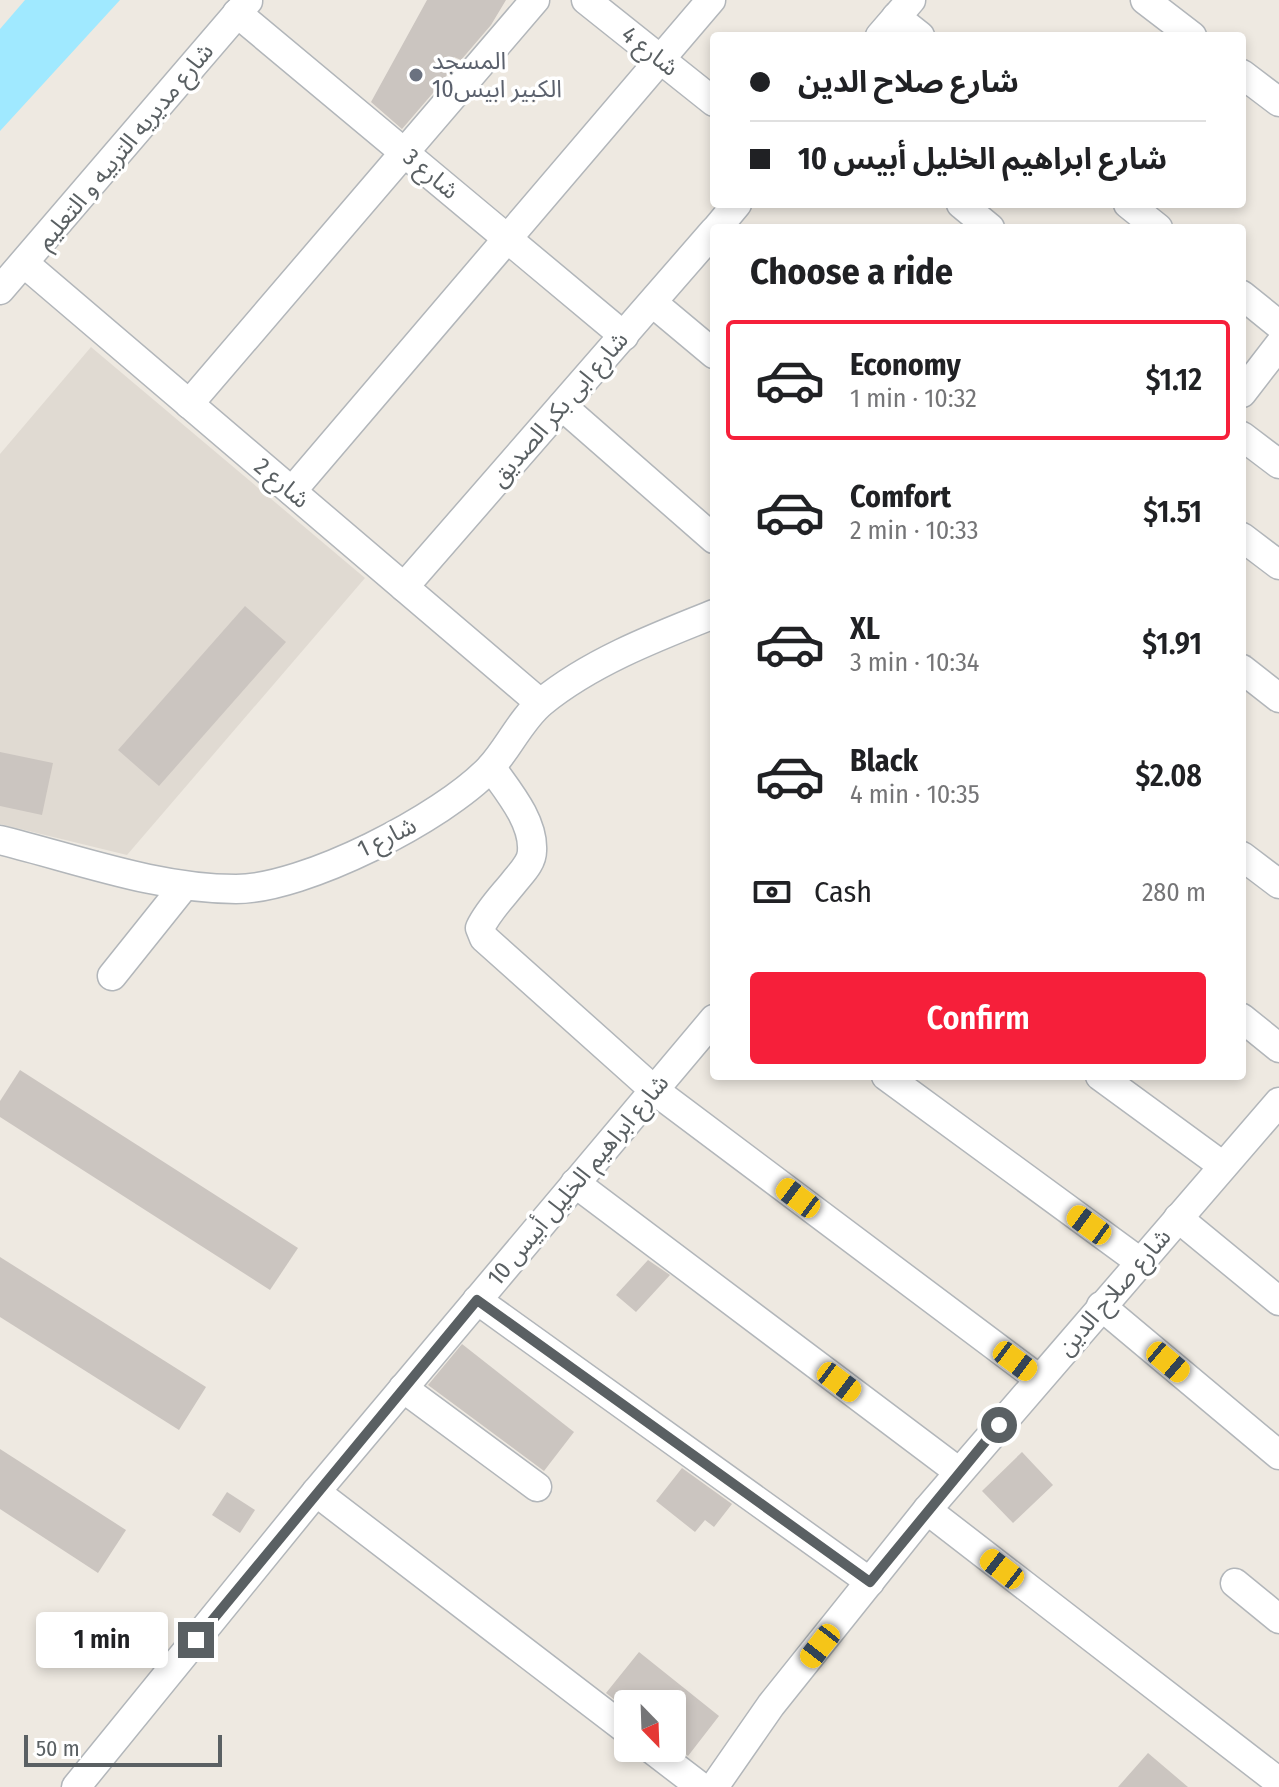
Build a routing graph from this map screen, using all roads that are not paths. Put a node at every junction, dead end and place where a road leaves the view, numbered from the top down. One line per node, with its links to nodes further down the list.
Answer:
1 (535, 0): 13 (street)
2 (586, 0): 9 (street, شارع 4)
3 (711, 0): 9 (street)
4 (1145, 0): 8 (street)
5 (243, 7): 13 (street, شارع 3); 20 (street, شارع مديريه التربيه و التعليم)
6 (896, 18): 7 (street)
7 (915, 32)
8 (1187, 32)
9 (660, 59): 11 (street, شارع 4); 18 (street)
10 (1246, 77): 12 (street)
11 (710, 99)
12 (1279, 102)
13 (404, 152): 18 (street, شارع 3); 29 (street)
14 (966, 208): 16 (street)
15 (1133, 208): 17 (street)
16 (985, 224)
17 (1153, 224)
18 (507, 238): 25 (street, شارع 3); 33 (street)
19 (710, 241): 23 (street, شارع ابى بكر الصديق)
20 (24, 263): 21 (street, شارع مديريه التربيه و التعليم); 29 (street, شارع 2)
21 (0, 290)
22 (1246, 298): 24 (street)
23 (653, 303): 25 (street, شارع ابى بكر الصديق); 27 (street)
24 (1279, 325)
25 (624, 336): 30 (street, شارع ابى بكر الصديق)
26 (1279, 345): 28 (street)
27 (710, 351)
28 (1246, 388)
29 (189, 404): 33 (street, شارع 2)
30 (562, 406): 34 (street); 37 (street, شارع ابى بكر الصديق)
31 (1246, 439): 32 (street)
32 (1279, 464)
33 (292, 491): 37 (street, شارع 2)
34 (710, 536)
35 (1246, 540): 36 (street)
36 (1279, 565)
37 (404, 587): 41 (street, شارع 2)
38 (710, 616): 41 (street, شارع 1)
39 (1246, 672): 40 (street)
40 (1279, 698)
41 (540, 703): 42 (street, شارع 1)
42 (491, 767): 46 (street, شارع 1); 53 (street)
43 (0, 840): 46 (street, شارع 1)
44 (1246, 859): 45 (street)
45 (1279, 884)
46 (184, 886): 47 (street)
47 (112, 976)
48 (1246, 1021): 50 (street)
49 (710, 1024): 53 (street, شارع ابراهيم الخليل أبيس 10)
50 (1279, 1048)
51 (891, 1080): 59 (street)
52 (1105, 1080): 56 (street)
53 (654, 1090): 57 (street, شارع ابراهيم الخليل أبيس 10); 63 (street)
54 (1279, 1102): 55 (street, شارع صلاح الدين)
55 (1270, 1131): 56 (street, شارع صلاح الدين)
56 (1223, 1166): 58 (street, شارع صلاح الدين)
57 (575, 1183): 60 (street, شارع ابراهيم الخليل أبيس 10); 66 (street)
58 (1178, 1218): 59 (street, شارع صلاح الدين); 61 (street)
59 (1140, 1262): 62 (street, شارع صلاح الدين)
60 (477, 1300): 64 (street, شارع ابراهيم الخليل أبيس 10); 70 (street)
61 (1279, 1301)
62 (1101, 1306): 63 (street, شارع صلاح الدين); 65 (street)
63 (1039, 1379): 66 (street, شارع صلاح الدين)
64 (403, 1388): 67 (street); 68 (street, شارع ابراهيم الخليل أبيس 10)
65 (1279, 1455)
66 (959, 1472): 69 (street, شارع صلاح الدين)
67 (537, 1487)
68 (316, 1492): 73 (street); 76 (street, شارع ابراهيم الخليل أبيس 10)
69 (927, 1510): 70 (street, شارع صلاح الدين); 75 (street)
70 (870, 1582): 78 (street, شارع صلاح الدين)
71 (1235, 1583): 72 (street)
72 (1279, 1619)
73 (614, 1720)
74 (668, 1762): 77 (street)
75 (1279, 1782)
76 (76, 1787)
77 (701, 1787)
78 (714, 1787)

